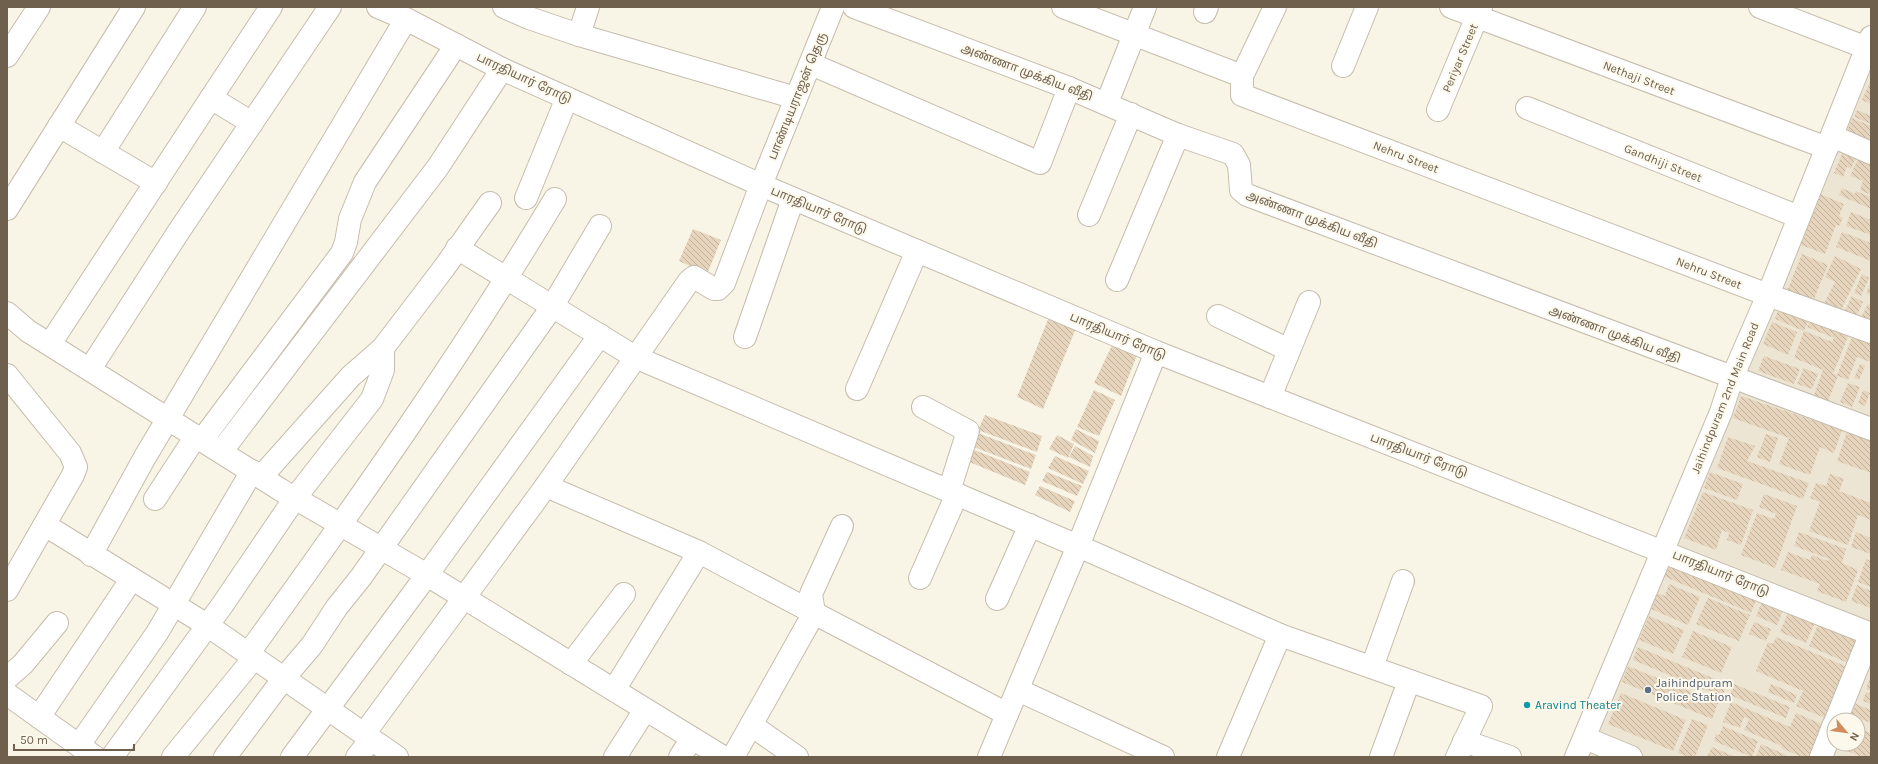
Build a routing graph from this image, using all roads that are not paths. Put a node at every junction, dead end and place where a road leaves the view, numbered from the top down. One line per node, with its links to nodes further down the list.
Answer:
1 (39, 7): 23 (street)
2 (134, 7): 37 (street)
3 (195, 7): 40 (street)
4 (271, 7): 29 (street)
5 (330, 7): 36 (street)
6 (378, 7): 18 (street, பாரதியார் ரோடு)
7 (504, 7): 20 (street)
8 (588, 7): 20 (street)
9 (833, 7): 24 (street, பாண்டியராஜன் தெரு)
10 (854, 7): 28 (street, அண்ணா முக்கிய வீதி)
11 (1064, 7): 19 (street)
12 (1145, 7): 19 (street)
13 (1275, 7): 27 (street)
14 (1367, 7): 25 (street)
15 (1451, 7): 17 (street, Nethaji Street)
16 (1760, 7): 21 (street)
17 (1479, 12): 34 (street, Periyar Street); 39 (street, Nethaji Street)
18 (406, 19): 22 (street, பாரதியார் ரோடு); 75 (street)
19 (1134, 34): 27 (street); 32 (street)
20 (580, 35): 31 (street)
21 (1869, 43): 39 (street, Jaihindpuram 2nd Main Road)
22 (456, 45): 26 (street, பாரதியார் ரோடு); 77 (street)
23 (7, 56)
24 (811, 64): 28 (street); 31 (street, பாண்டியராஜன் தெரு)
25 (1343, 66)
26 (502, 69): 30 (street, பாரதியார் ரோடு); 78 (street)
27 (1242, 76): 56 (street, Nehru Street)
28 (1069, 88): 32 (street, அண்ணா முக்கிய வீதி)
29 (211, 98): 36 (street); 42 (street)
30 (567, 98): 43 (street, பாரதியார் ரோடு); 44 (street)
31 (796, 98): 43 (street, பாண்டியராஜன் தெரு)
32 (1107, 103): 35 (street, அண்ணா முக்கிய வீதி)
33 (1527, 108): 50 (street, Gandhiji Street)
34 (1438, 110)
35 (1131, 114): 38 (street, அண்ணா முக்கிய வீதி); 49 (street)
36 (252, 123): 69 (street)
37 (59, 126): 40 (street); 48 (street)
38 (1178, 135): 55 (street); 71 (street, அண்ணா முக்கிய வீதி)
39 (1829, 142): 41 (street, Nethaji Street); 50 (street, Jaihindpuram 2nd Main Road)
40 (103, 152): 42 (street)
41 (1871, 153)
42 (156, 183): 64 (street)
43 (761, 185): 46 (street, பாரதியார் ரோடு); 68 (street, பாண்டியராஜன் தெரு)
44 (526, 198)
45 (554, 199): 54 (street)
46 (793, 199): 53 (street, பாரதியார் ரோடு); 63 (street)
47 (490, 202): 52 (street)
48 (7, 209)
49 (1090, 215)
50 (1799, 217): 56 (street, Jaihindpuram 2nd Main Road)
51 (600, 226): 58 (street)
52 (458, 248): 54 (street); 65 (street)
53 (917, 251): 67 (street, பாரதியார் ரோடு); 72 (street)
54 (506, 279): 58 (street); 84 (street)
55 (1117, 280)
56 (1768, 295): 61 (street); 71 (street, Jaihindpuram 2nd Main Road)
57 (1309, 302): 66 (street)
58 (552, 307): 62 (street); 89 (street)
59 (7, 313): 64 (street)
60 (1218, 316): 66 (street)
61 (1871, 332)
62 (600, 335): 68 (street); 93 (street)
63 (745, 337)
64 (50, 344): 69 (street)
65 (383, 348): 79 (street); 82 (street)
66 (1289, 350): 73 (street)
67 (1156, 352): 73 (street, பாரதியார் ரோடு); 88 (street)
68 (636, 357): 80 (street); 81 (street)
69 (90, 369): 75 (street)
70 (7, 375): 87 (street)
71 (1732, 378): 76 (street, அண்ணா முக்கிய வீதி); 90 (street, Jaihindpuram 2nd Main Road)
72 (856, 389)
73 (1270, 397): 90 (street, பாரதியார் ரோடு)
74 (923, 407): 81 (street)
75 (169, 419): 77 (street); 92 (street)
76 (1871, 429)
77 (199, 438): 78 (street); 83 (street)
78 (221, 452): 79 (street)
79 (256, 474): 82 (street); 101 (street)
80 (546, 486): 91 (street); 99 (street)
81 (953, 493): 86 (street); 94 (street)
82 (295, 498): 84 (street); 104 (street)
83 (154, 499)
84 (341, 525): 89 (street); 107 (street)
85 (842, 526): 102 (street)
86 (1030, 526): 88 (street); 100 (street)
87 (53, 531): 92 (street); 97 (street)
88 (1078, 546): 106 (street); 114 (street)
89 (381, 548): 93 (street); 111 (street)
90 (1662, 550): 105 (street, பாரதியார் ரோடு); 126 (street, Jaihindpuram 2nd Main Road)
91 (699, 552): 102 (street); 113 (street)
92 (91, 555): 95 (street)
93 (427, 575): 99 (street); 117 (street)
94 (920, 578)
95 (131, 580): 101 (street); 116 (street)
96 (1403, 581): 109 (street)
97 (7, 590)
98 (624, 594): 108 (street)
99 (465, 599): 108 (street); 122 (street)
100 (997, 600)
101 (174, 606): 104 (street); 124 (street)
102 (814, 613): 120 (street); 121 (street)
103 (57, 623): 110 (street)
104 (207, 625): 107 (street); 128 (street)
105 (1871, 633): 119 (street)
106 (1280, 635): 109 (street); 141 (street)
107 (251, 656): 111 (street); 129 (street)
108 (572, 664): 113 (street)
109 (1372, 667): 112 (street)
110 (14, 671)
111 (284, 678): 117 (street); 130 (street)
112 (1409, 681): 127 (street); 142 (street)
113 (614, 690): 118 (street)
114 (1018, 690): 120 (street); 140 (street)
115 (7, 694): 116 (street)
116 (46, 706): 124 (street)
117 (326, 708): 122 (street); 131 (street)
118 (645, 710): 123 (street); 134 (street)
119 (1839, 712)
120 (1007, 714): 139 (street)
121 (751, 725): 137 (street); 138 (street)
122 (368, 737): 132 (street); 133 (street)
123 (692, 738): 135 (street); 136 (street)
124 (89, 739)
125 (1826, 744): 145 (street)
126 (1580, 747): 144 (street)
127 (1461, 749): 143 (street)
128 (116, 750)
129 (173, 757)
130 (225, 757)
131 (292, 757)
132 (357, 757)
133 (397, 757)
134 (615, 757)
135 (680, 757)
136 (723, 757)
137 (733, 757)
138 (796, 757)
139 (989, 757)
140 (1163, 757)
141 (1228, 757)
142 (1381, 757)
143 (1510, 757)
144 (1630, 757)
145 (1821, 757)

